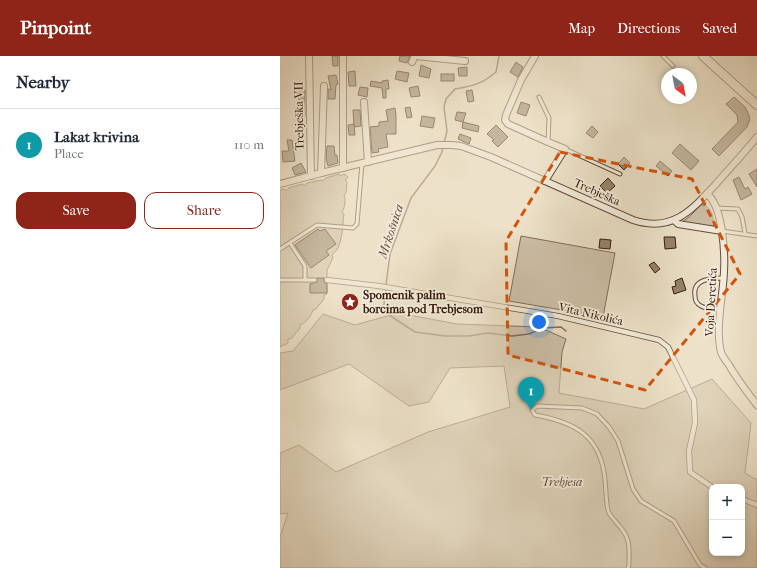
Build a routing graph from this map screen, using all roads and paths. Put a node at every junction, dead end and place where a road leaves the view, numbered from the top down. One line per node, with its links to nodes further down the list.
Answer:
1 (309, 56): 21 (street, Trebješka VII)
2 (343, 56): 18 (street)
3 (416, 56): 7 (street); 8 (street)
4 (535, 56): 15 (street)
5 (663, 56): 9 (lane)
6 (703, 56): 13 (street)
7 (465, 61)
8 (412, 62)
9 (674, 66)
10 (324, 86): 19 (street)
11 (539, 97): 15 (lane)
12 (364, 102): 17 (street)
13 (756, 106)
14 (757, 137): 24 (street, Trebješka)
15 (548, 142): 16 (street)
16 (565, 148): 20 (lane); 22 (street)
17 (365, 162): 18 (street); 22 (street, Trebješka); 30 (lane)
18 (344, 168): 19 (street)
19 (321, 173): 21 (street)
20 (620, 174)
21 (311, 176): 23 (street)
22 (545, 181): 26 (street, Trebješka)
23 (280, 184)
24 (707, 194): 25 (street, Voja Deretića); 26 (street, Trebješka)
25 (717, 208): 27 (street, Voja Deretića); 28 (lane)
26 (674, 220): 27 (street)
27 (722, 232): 28 (lane); 32 (street, Voja Deretića)
28 (745, 233): 29 (lane)
29 (757, 236)
30 (290, 243): 31 (lane); 34 (lane)
31 (280, 249)
32 (724, 278): 37 (street, Voja Deretića); 37 (lane)
33 (280, 280): 34 (lane)
34 (305, 280): 35 (lane)
35 (315, 280)
36 (327, 280): 39 (street, Vita Nikolića)
37 (721, 310): 38 (street, Voja Deretića)
38 (757, 405)
39 (709, 485)
40 (745, 500): 41 (street)
41 (757, 505)
42 (628, 568): 43 (lane)
43 (704, 568)

